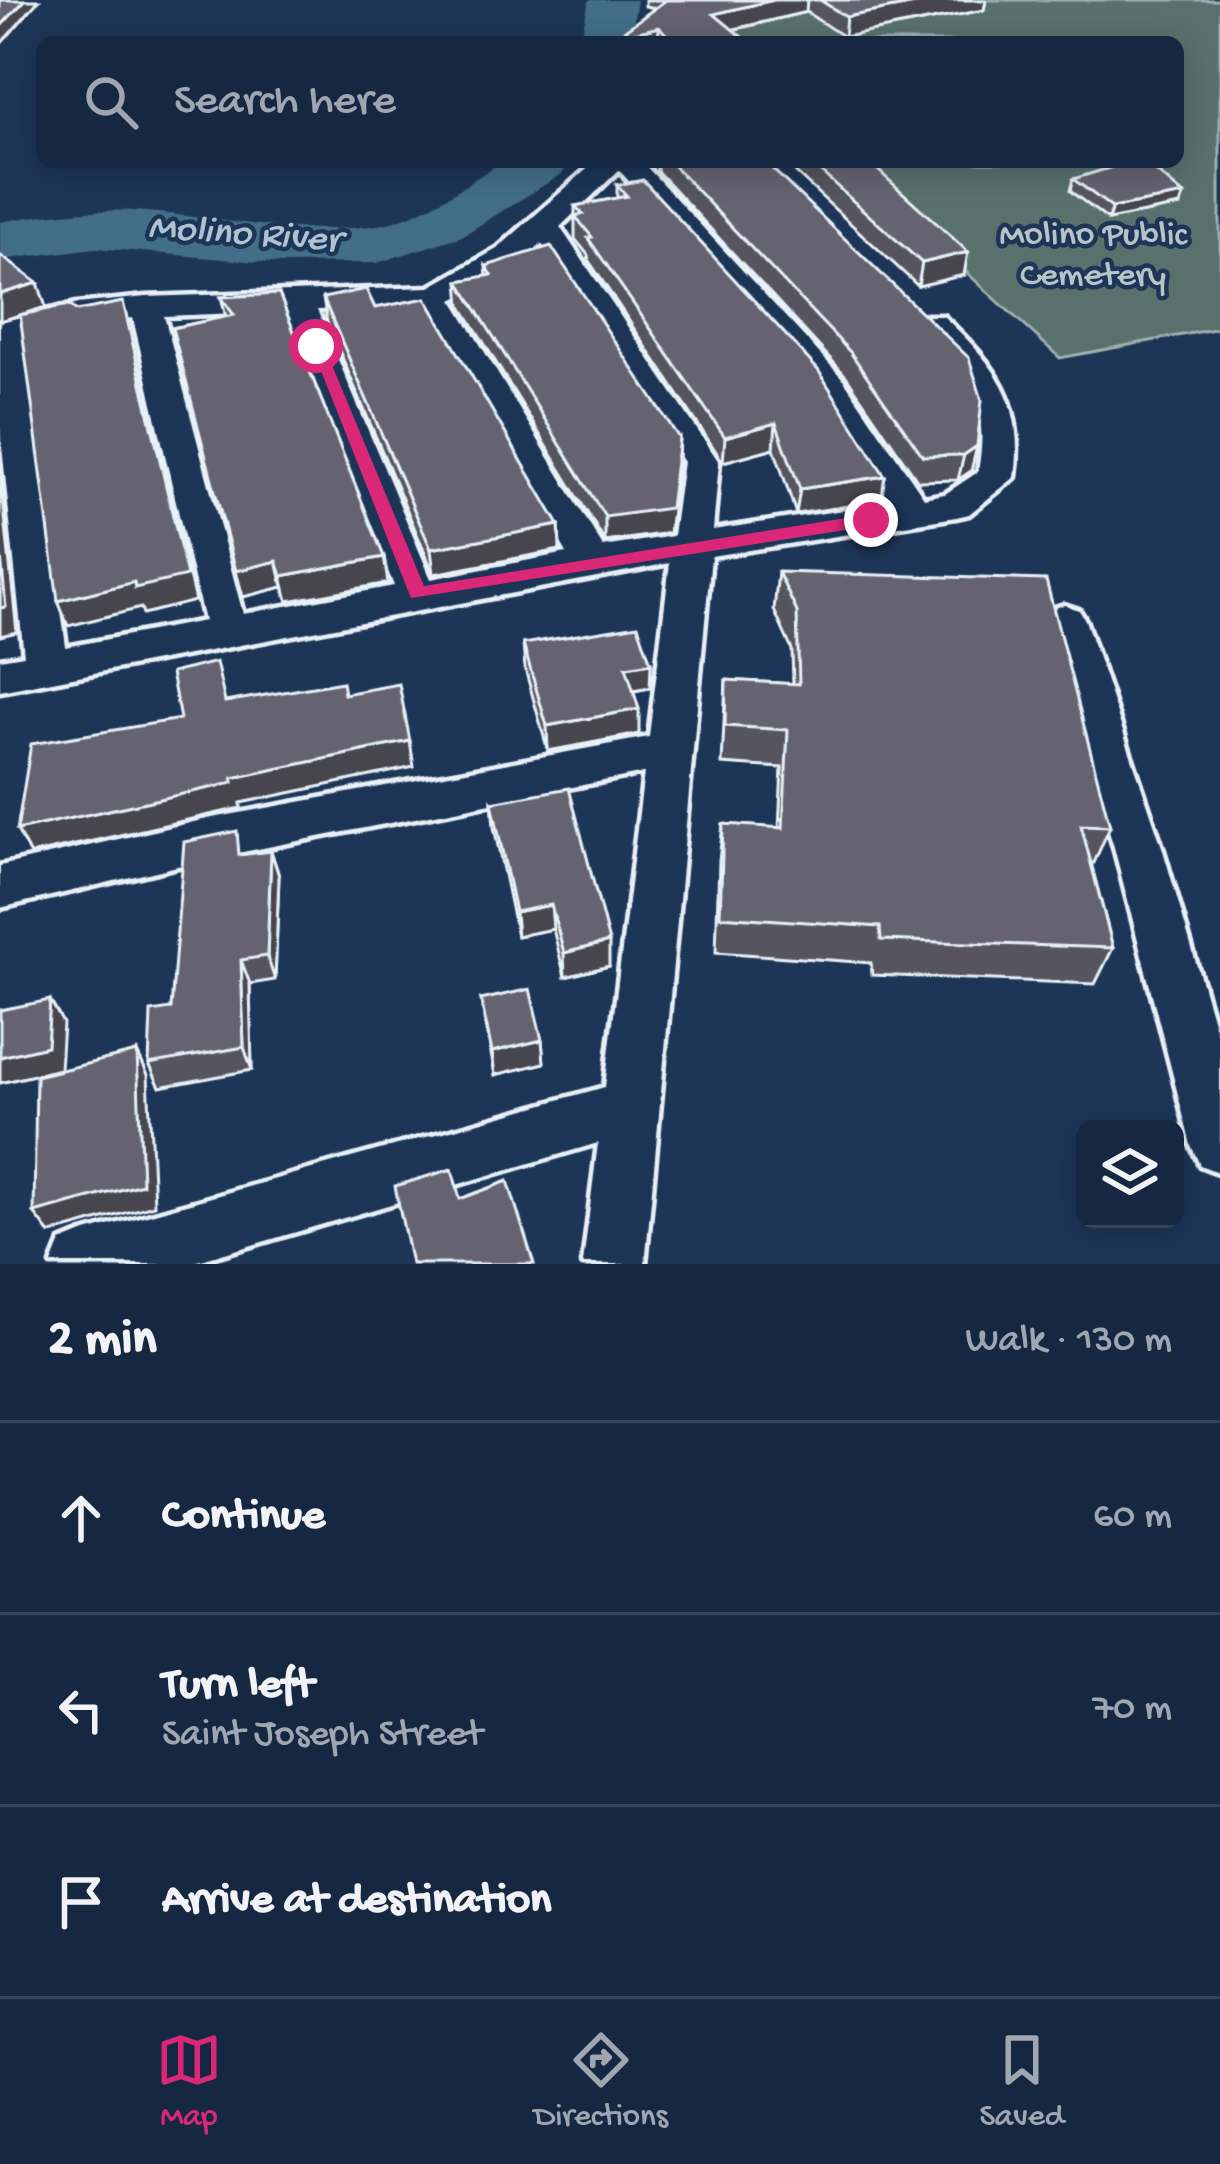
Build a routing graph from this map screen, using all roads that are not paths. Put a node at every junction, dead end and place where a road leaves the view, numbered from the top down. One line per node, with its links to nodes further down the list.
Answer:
1 (605, 168): 3 (street)
2 (632, 168): 9 (street)
3 (544, 225): 4 (street); 10 (street)
4 (435, 296): 6 (street); 11 (street)
5 (911, 303): 9 (street)
6 (299, 305): 7 (street); 12 (street)
7 (146, 307): 8 (street); 14 (street)
8 (3, 331): 15 (street)
9 (916, 513): 10 (street)
10 (692, 545): 11 (street); 17 (street)
11 (592, 562): 12 (street)
12 (418, 593): 14 (street)
13 (1064, 620): 20 (street)
14 (228, 635): 15 (street)
15 (47, 666): 16 (street)
16 (0, 676)
17 (669, 751): 18 (street); 19 (street)
18 (0, 887)
19 (629, 1107): 21 (street); 22 (street)
20 (1220, 1145)
21 (83, 1264)
22 (614, 1264)

